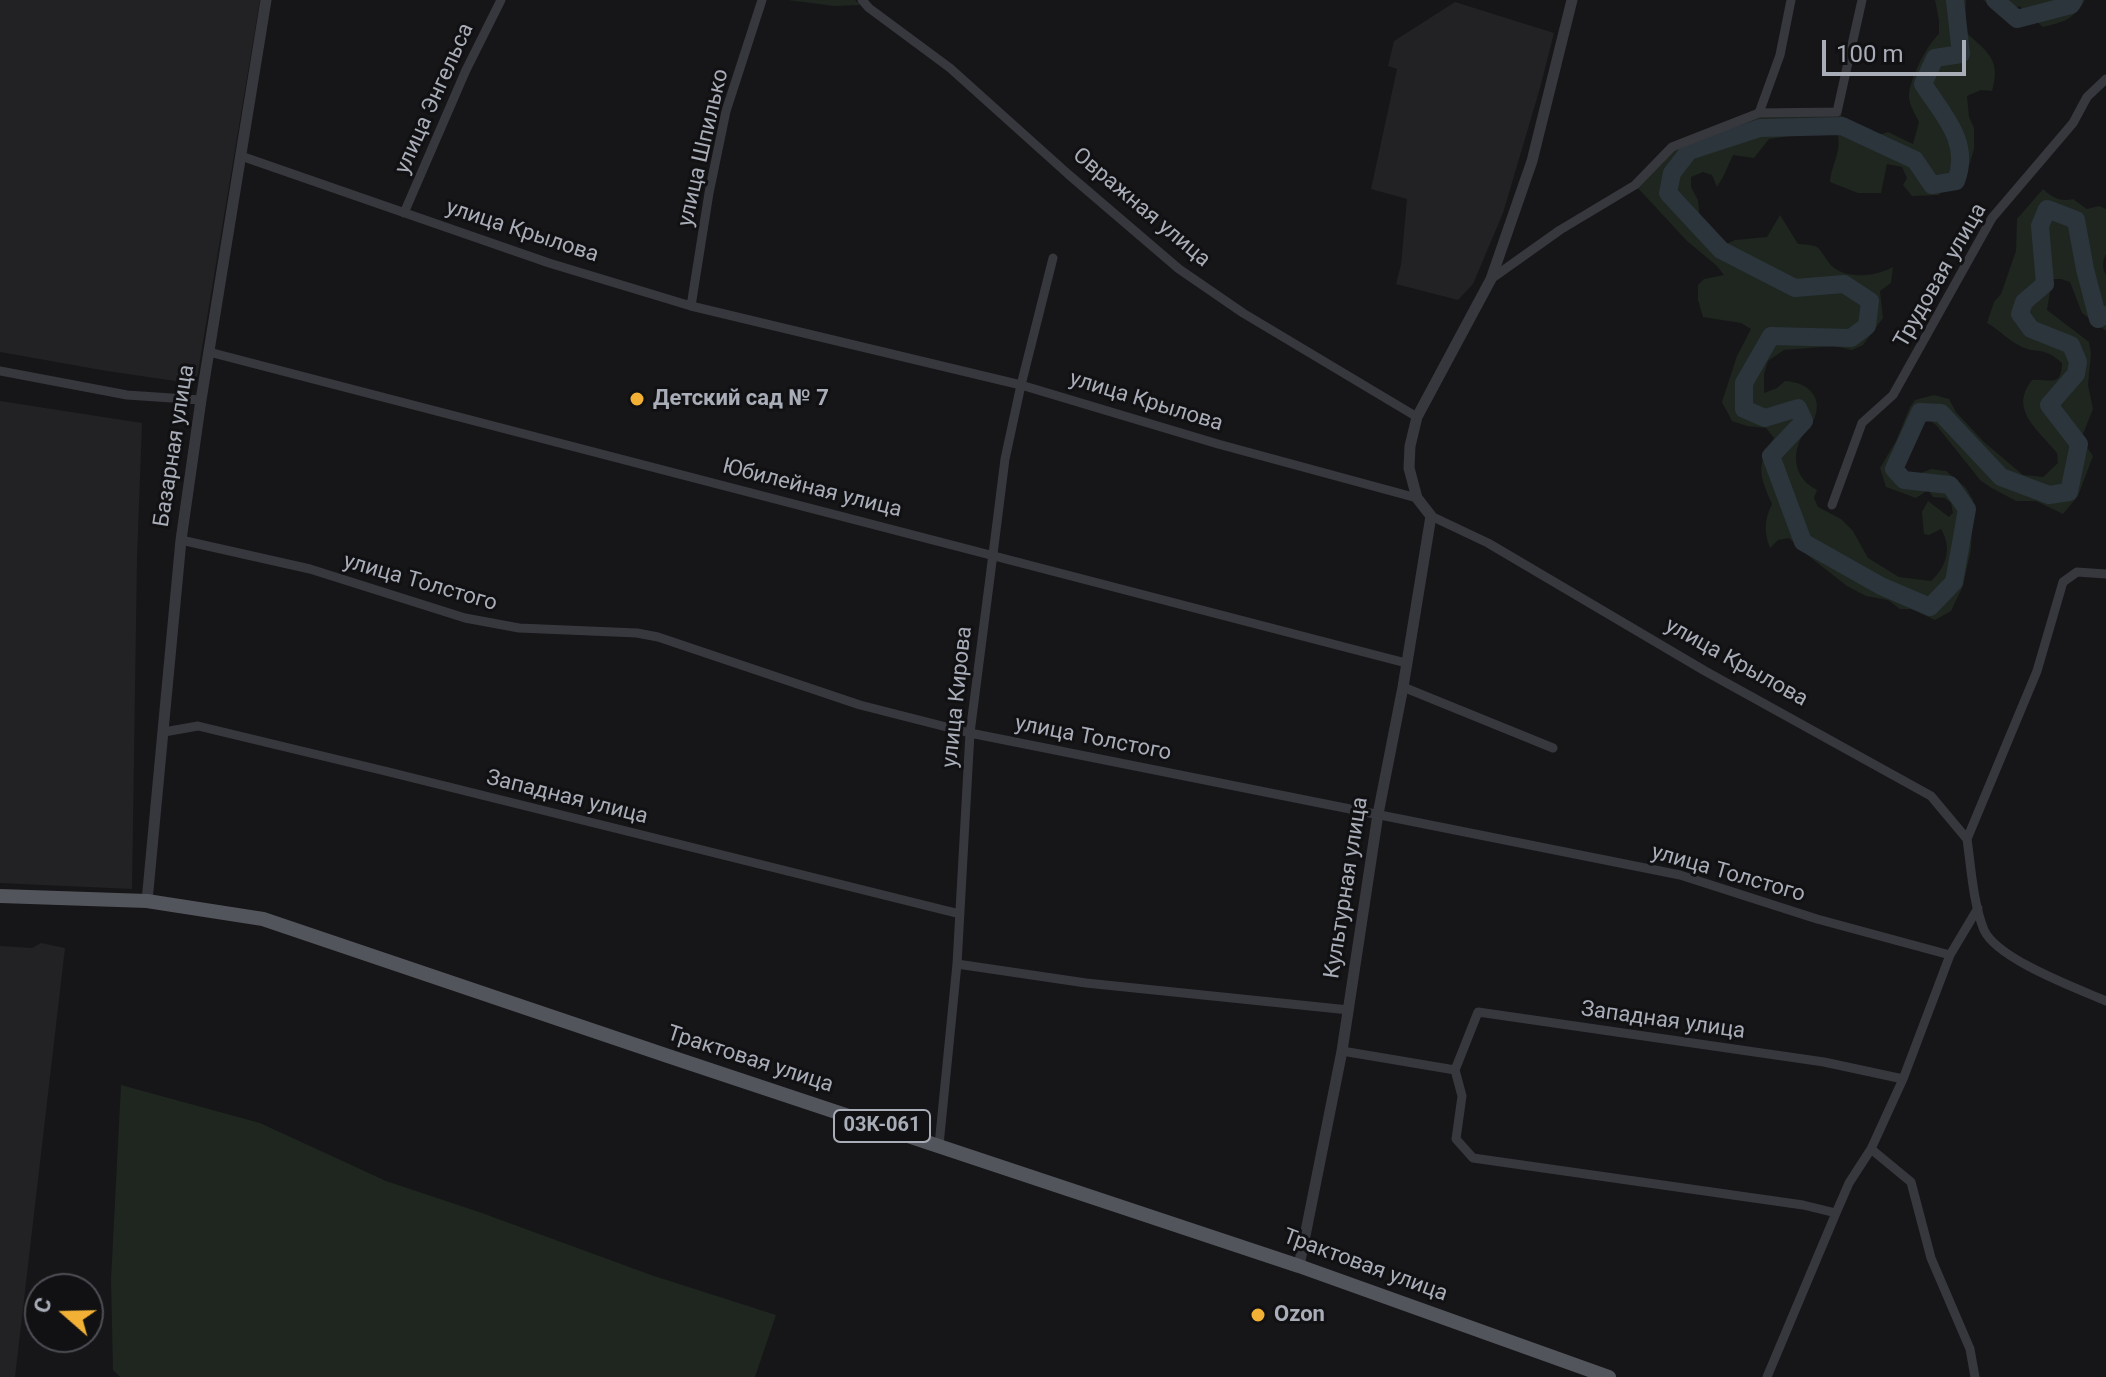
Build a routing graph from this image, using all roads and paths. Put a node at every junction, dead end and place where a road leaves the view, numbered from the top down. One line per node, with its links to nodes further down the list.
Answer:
1 (266, 0): 10 (street, Базарная улица)
2 (501, 0): 11 (street, улица Энгельса)
3 (762, 0): 14 (street, улица Шпилько)
4 (862, 0): 19 (street, Овражная улица)
5 (1572, 0): 13 (street)
6 (1791, 0): 9 (street)
7 (1862, 0): 9 (street)
8 (2106, 79): 21 (street, Трудовая улица)
9 (1759, 113): 13 (street)
10 (241, 156): 11 (street, улица Крылова); 15 (street, Базарная улица)
11 (404, 213): 14 (street, улица Крылова)
12 (1053, 258): 17 (street, улица Кирова)
13 (1491, 279): 19 (street)
14 (691, 306): 17 (street, улица Крылова)
15 (209, 352): 18 (street, Базарная улица); 24 (street, Юбилейная улица)
16 (0, 371): 18 (street)
17 (1021, 385): 20 (street, улица Крылова); 24 (street, улица Кирова)
18 (201, 400): 23 (street, Базарная улица)
19 (1417, 417): 20 (street)
20 (1417, 498): 22 (street, улица Крылова)
21 (1832, 505)
22 (1431, 516): 26 (street, Культурная улица); 32 (street, улица Крылова)
23 (181, 540): 28 (street, Базарная улица); 29 (street, улица Толстого)
24 (993, 554): 26 (street, Юбилейная улица); 29 (street, улица Кирова)
25 (2106, 574): 32 (street)
26 (1406, 663): 27 (street, Культурная улица)
27 (1403, 687): 30 (street); 31 (street, Культурная улица)
28 (164, 732): 34 (street, Базарная улица); 36 (street, Западная улица)
29 (970, 733): 31 (street, улица Толстого); 36 (street, улица Кирова)
30 (1553, 748)
31 (1378, 814): 37 (street, улица Толстого); 40 (street, Культурная улица)
32 (1967, 839): 35 (street)
33 (0, 896): 34 (main road, Трактовая улица)
34 (147, 901): 44 (main road, Трактовая улица / 03К-061)
35 (1978, 908): 37 (street); 39 (street)
36 (960, 914): 38 (street, улица Кирова)
37 (1950, 955): 43 (street)
38 (957, 964): 40 (street); 44 (street, улица Кирова)
39 (2106, 1001)
40 (1349, 1010): 41 (street, Культурная улица)
41 (1342, 1051): 42 (street); 47 (street, Культурная улица)
42 (1455, 1070): 43 (street, Западная улица); 46 (street, Западная улица)
43 (1903, 1079): 45 (street)
44 (939, 1145): 47 (main road, Трактовая улица / 03К-061)
45 (1871, 1149): 46 (street); 50 (street)
46 (1836, 1213): 49 (street)
47 (1299, 1266): 48 (main road, Трактовая улица / 03К-061)
48 (1609, 1377)
49 (1767, 1377)
50 (1975, 1377)

